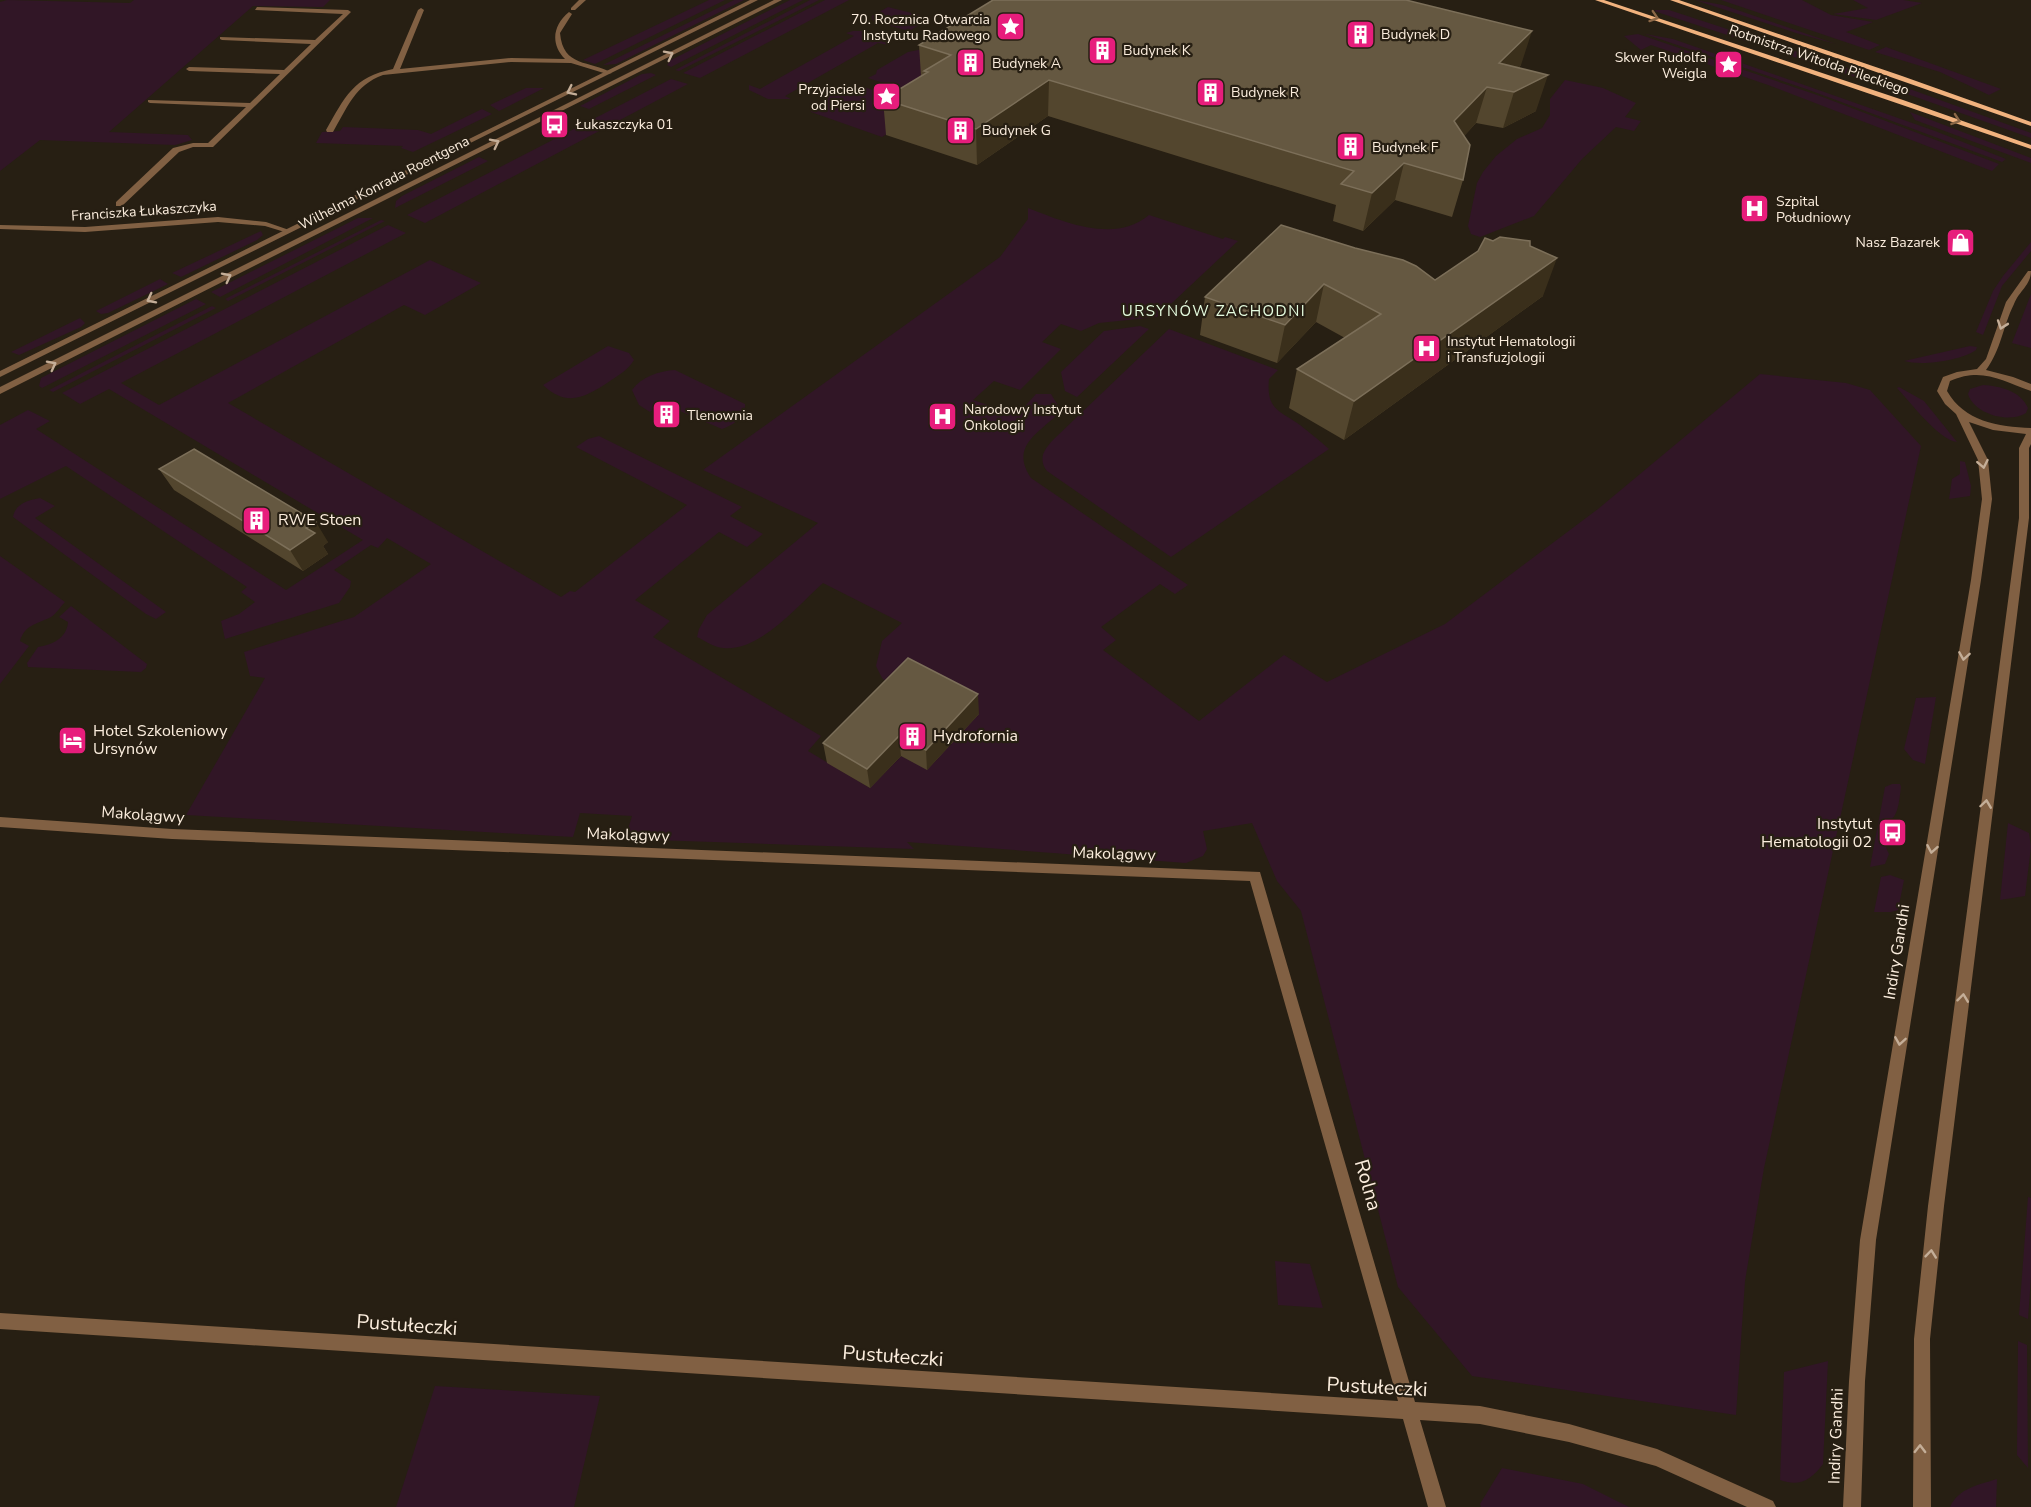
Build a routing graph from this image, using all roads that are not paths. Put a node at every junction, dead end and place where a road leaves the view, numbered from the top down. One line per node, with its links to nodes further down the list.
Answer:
1 (583, 0): 10 (street)
2 (754, 0): 14 (street, Wilhelma Konrada Roentgena)
3 (779, 0): 27 (street, Wilhelma Konrada Roentgena, one-way to 3)
4 (1598, 0): 19 (main road, Rotmistrza Witolda Pileckiego, one-way to 19)
5 (1673, 0): 17 (main road, Rotmistrza Witolda Pileckiego)
6 (257, 9): 9 (street)
7 (421, 10): 12 (street)
8 (222, 38): 9 (street)
9 (317, 42): 13 (street)
10 (569, 61): 12 (street); 14 (street)
11 (189, 69): 13 (street)
12 (396, 71): 18 (street)
13 (286, 72): 16 (street)
14 (609, 73): 22 (street, Wilhelma Konrada Roentgena, one-way to 22)
15 (150, 101): 16 (street)
16 (252, 105): 20 (street)
17 (2031, 124)
18 (330, 130)
19 (2031, 147)
20 (119, 204)
21 (0, 227): 22 (street, Franciszka Łukaszczyka)
22 (288, 231): 25 (street, Wilhelma Konrada Roentgena, one-way to 25)
23 (2031, 273): 24 (street, one-way to 24)
24 (1980, 372): 26 (street); 28 (street, Indiry Gandhi)
25 (0, 374)
26 (2031, 388)
27 (0, 391)
28 (1959, 411): 29 (street); 36 (street, Indiry Gandhi, one-way to 36)
29 (2031, 432): 37 (street, one-way to 29)
30 (0, 822): 31 (street, Makolągwy)
31 (1255, 876): 33 (street, Rolna)
32 (0, 1321): 33 (street, Pustułeczki)
33 (1409, 1410): 34 (street, Rolna); 35 (street, Pustułeczki)
34 (1437, 1507)
35 (1767, 1507)
36 (1852, 1507)
37 (1922, 1507)

